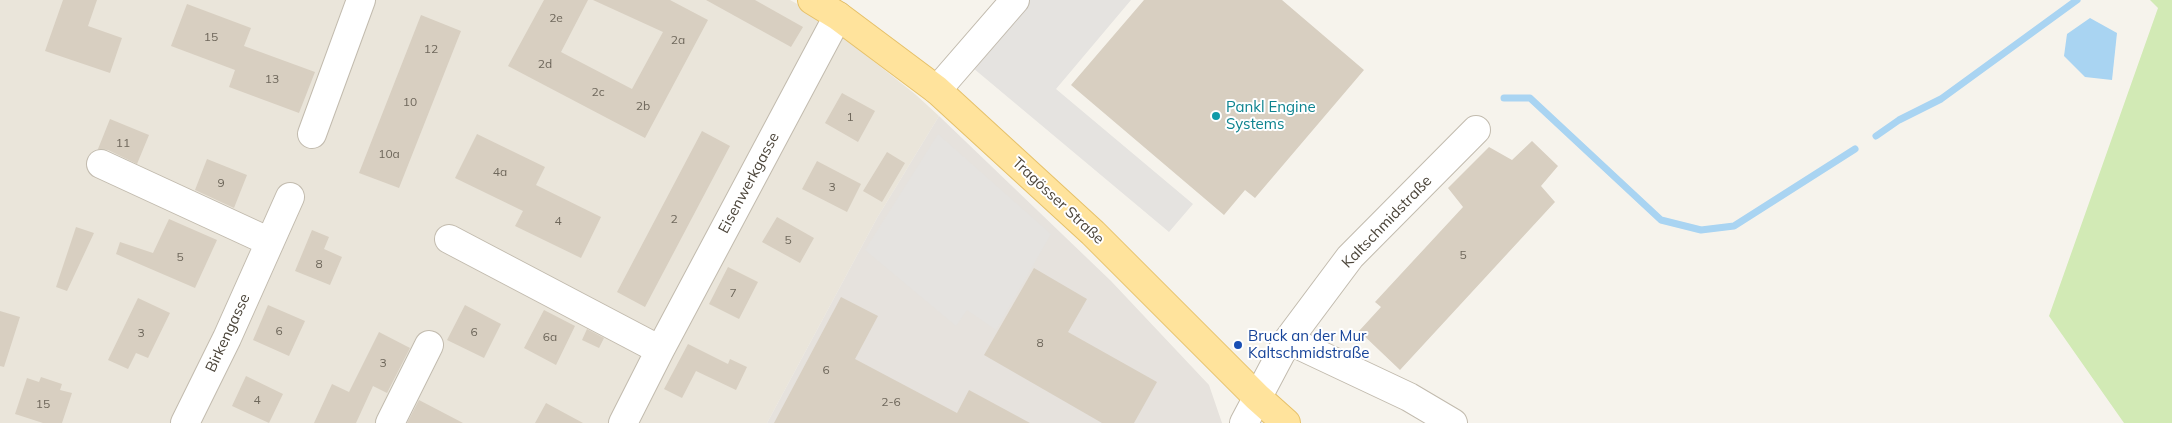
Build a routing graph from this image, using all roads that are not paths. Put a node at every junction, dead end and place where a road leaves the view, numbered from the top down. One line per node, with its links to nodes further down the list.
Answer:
1 (361, 0): 7 (street)
2 (812, 0): 4 (main road, Tragösser Straße)
3 (1015, 0): 5 (street)
4 (838, 16): 5 (main road, Tragösser Straße); 14 (street, Eisenwerkgasse)
5 (937, 90): 15 (main road, Tragösser Straße)
6 (1476, 130): 12 (street, Kaltschmidstraße)
7 (312, 134)
8 (101, 164): 11 (street)
9 (290, 197): 11 (street, Birkengasse)
10 (449, 239): 14 (street)
11 (270, 242): 16 (street, Birkengasse)
12 (1288, 340): 15 (street, Kaltschmidstraße); 21 (street)
13 (430, 345): 17 (street)
14 (660, 350): 18 (street, Eisenwerkgasse)
15 (1257, 397): 19 (street, Kaltschmidstraße); 20 (main road, Tragösser Straße)
16 (184, 423)
17 (390, 423)
18 (624, 423)
19 (1244, 423)
20 (1286, 423)
21 (1453, 423)

